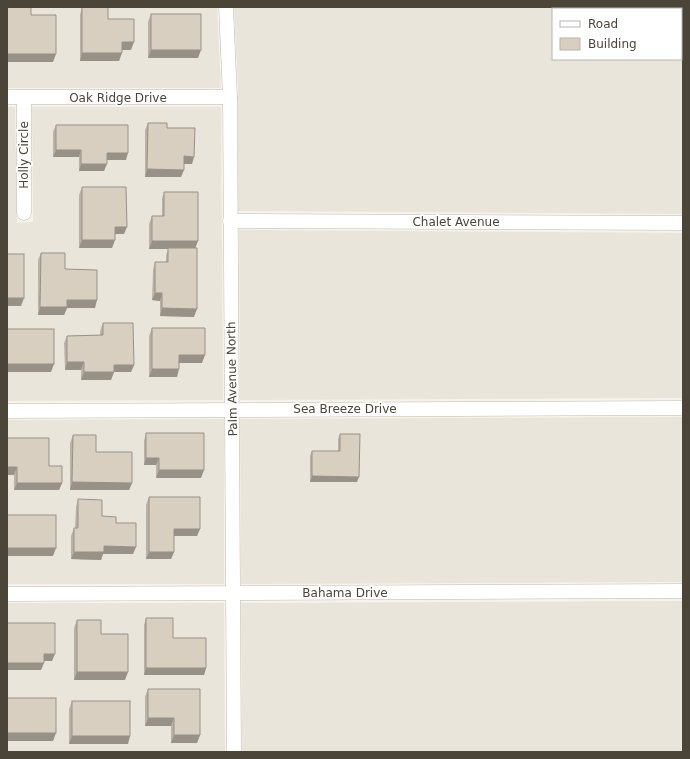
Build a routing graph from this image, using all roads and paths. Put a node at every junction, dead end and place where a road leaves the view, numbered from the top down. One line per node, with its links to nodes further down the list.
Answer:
1 (226, 7): 2 (street, Palm Avenue North)
2 (230, 97): 4 (street, Oak Ridge Drive); 6 (street, Palm Avenue North)
3 (7, 98): 4 (street, Oak Ridge Drive)
4 (24, 98): 5 (street, Holly Circle)
5 (24, 213)
6 (230, 221): 7 (street, Chalet Avenue); 10 (street, Palm Avenue North)
7 (683, 223)
8 (683, 408): 10 (street, Sea Breeze Drive)
9 (7, 410): 10 (street, Sea Breeze Drive)
10 (232, 410): 12 (street, Palm Avenue North)
11 (683, 591): 12 (street, Bahama Drive)
12 (232, 593): 13 (street, Bahama Drive); 14 (street, Palm Avenue North)
13 (7, 594)
14 (234, 752)

